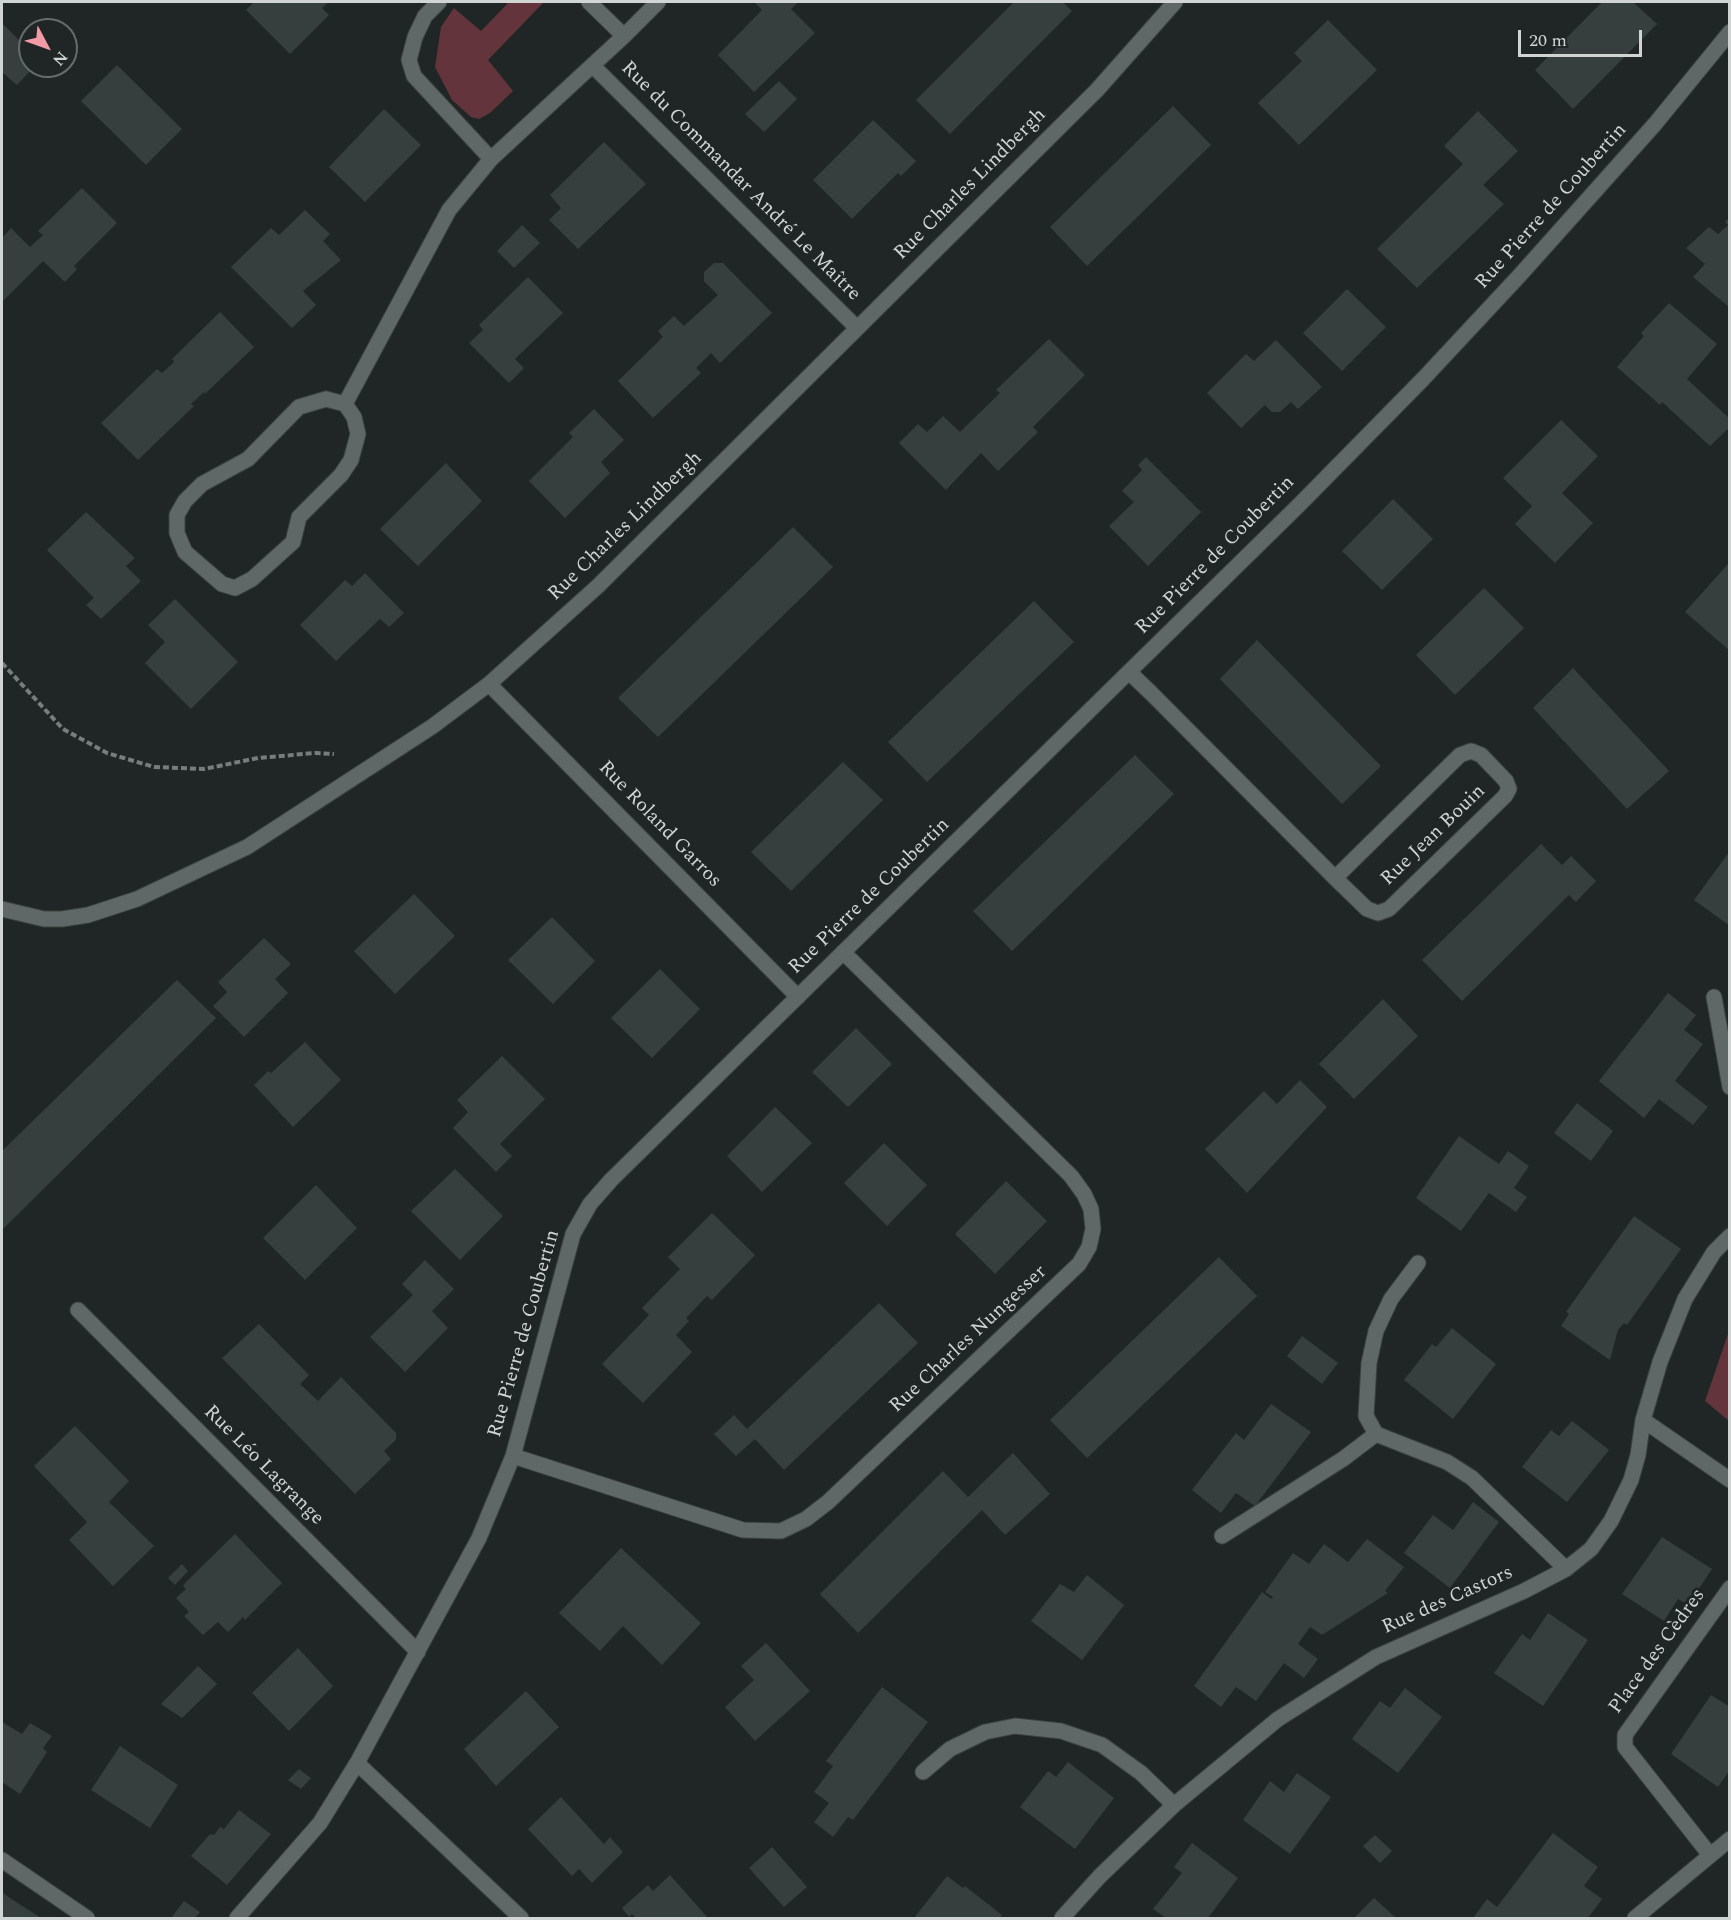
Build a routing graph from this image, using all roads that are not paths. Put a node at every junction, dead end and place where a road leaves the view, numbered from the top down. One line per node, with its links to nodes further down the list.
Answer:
1 (439, 2): 8 (street)
2 (589, 2): 6 (street, Rue du Commandar André Le Maître)
3 (658, 2): 6 (street)
4 (1175, 2): 9 (street, Rue Charles Lindbergh)
5 (1730, 32): 11 (street, Rue Pierre de Coubertin)
6 (624, 36): 7 (street, Rue du Commandar André Le Maître)
7 (593, 66): 8 (street, Rue du Commandar André Le Maître); 9 (street, Rue du Commandar André Le Maître)
8 (491, 159): 10 (street, Rue du Commandar André Le Maître)
9 (857, 328): 12 (street, Rue Charles Lindbergh)
10 (345, 404): 10 (street)
11 (1129, 672): 13 (street, Rue Jean Bouin); 15 (street, Rue Pierre de Coubertin)
12 (489, 684): 14 (street, Rue Charles Lindbergh); 16 (street, Rue Roland Garros)
13 (1335, 878): 13 (street, Rue Jean Bouin)
14 (2, 909)
15 (843, 952): 16 (street, Rue Pierre de Coubertin); 24 (street, Rue Charles Nungesser)
16 (798, 997): 24 (street, Rue Pierre de Coubertin)
17 (1714, 997): 18 (street)
18 (1730, 1087)
19 (1730, 1236): 22 (street, Rue des Castors)
20 (1418, 1263): 23 (street)
21 (78, 1310): 29 (street, Rue Léo Lagrange)
22 (1643, 1420): 25 (street); 27 (street, Rue des Castors)
23 (1376, 1434): 26 (street); 27 (street)
24 (513, 1456): 29 (street, Rue Pierre de Coubertin)
25 (1730, 1480)
26 (1222, 1536)
27 (1566, 1569): 32 (street, Rue des Castors)
28 (1730, 1588): 34 (street, Place des Cèdres)
29 (418, 1652): 30 (street, Rue Pierre de Coubertin)
30 (357, 1763): 38 (street, Rue Pierre de Coubertin); 39 (street)
31 (923, 1772): 32 (street)
32 (1174, 1805): 40 (street, Rue des Castors)
33 (1730, 1839): 34 (street)
34 (1710, 1856): 36 (street)
35 (2, 1860): 37 (street)
36 (1654, 1912): 41 (street)
37 (87, 1918)
38 (237, 1918)
39 (521, 1918)
40 (1062, 1918)
41 (1635, 1918)

